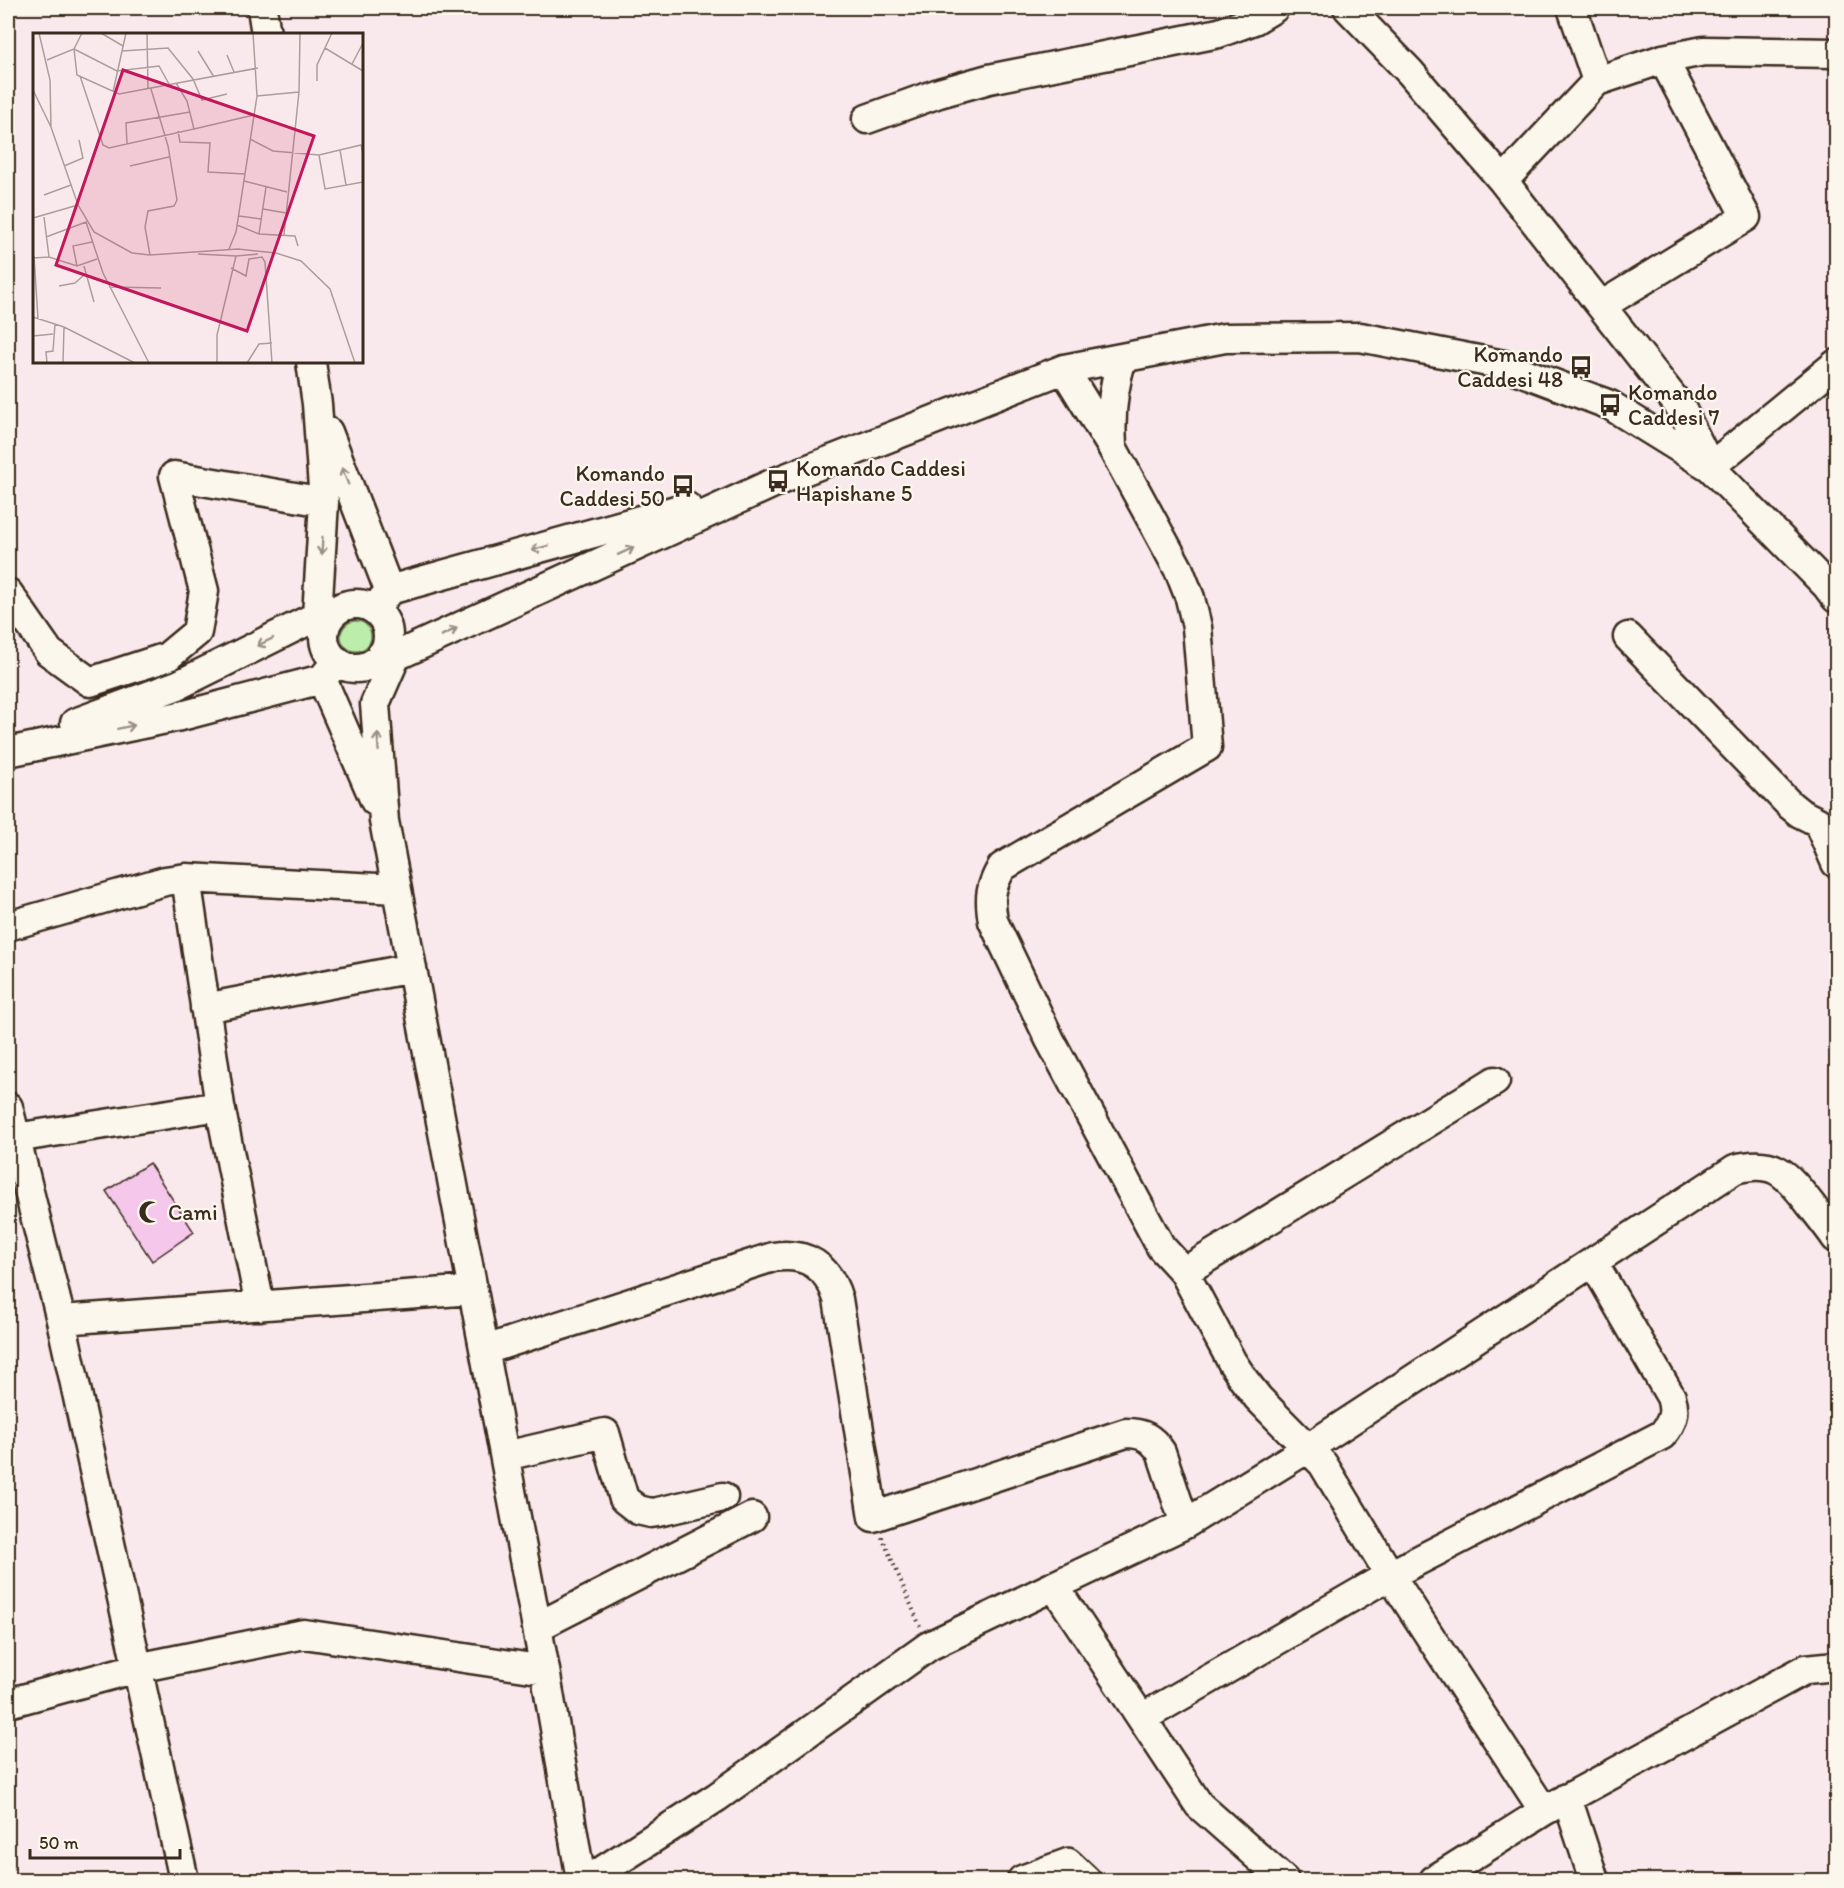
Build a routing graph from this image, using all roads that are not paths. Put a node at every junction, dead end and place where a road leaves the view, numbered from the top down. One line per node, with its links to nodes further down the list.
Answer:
1 (262, 8): 5 (street)
2 (1274, 8): 9 (street)
3 (1348, 8): 10 (street)
4 (1572, 8): 8 (street)
5 (266, 33)
6 (1836, 53): 7 (street)
7 (1663, 59): 8 (street); 11 (street)
8 (1597, 81): 10 (street)
9 (867, 119)
10 (1503, 181): 11 (street)
11 (1601, 306): 18 (street)
12 (1122, 358): 15 (street); 17 (street); 18 (street)
13 (311, 363): 16 (street)
14 (1836, 364): 18 (street)
15 (1064, 369): 17 (street); 19 (street)
16 (317, 404): 20 (street); 23 (street, one-way to 16)
17 (1112, 447): 43 (street)
18 (1710, 467): 21 (street)
19 (778, 481): 23 (street, one-way to 23); 26 (street, one-way to 19)
20 (324, 502): 22 (street); 24 (street, one-way to 24)
21 (1833, 588)
22 (8, 593)
23 (382, 600): 24 (street); 26 (street)
24 (323, 619): 27 (street); 28 (street, one-way to 28)
25 (1628, 636): 29 (street)
26 (388, 655): 27 (street); 30 (street, one-way to 26)
27 (329, 670): 28 (street, one-way to 27); 30 (street)
28 (8, 749)
29 (1827, 816): 31 (street)
30 (384, 821): 33 (street)
31 (1836, 863)
32 (186, 878): 33 (street); 34 (street); 36 (street)
33 (397, 889): 35 (street)
34 (8, 926)
35 (412, 968): 36 (street); 44 (street)
36 (206, 1008): 38 (street)
37 (1495, 1081): 43 (street)
38 (220, 1106): 40 (street); 45 (street)
39 (8, 1107): 40 (street)
40 (15, 1138): 46 (street)
41 (1836, 1238): 42 (street)
42 (1593, 1262): 48 (street); 53 (street)
43 (1184, 1272): 48 (street)
44 (473, 1290): 45 (street); 47 (street)
45 (260, 1306): 46 (street)
46 (61, 1320): 57 (street)
47 (485, 1350): 49 (street); 52 (street)
48 (1308, 1448): 52 (street); 53 (street)
49 (505, 1456): 50 (street); 55 (street)
50 (723, 1497)
51 (752, 1517): 55 (street)
52 (1185, 1524): 54 (street)
53 (1390, 1575): 60 (street); 61 (street)
54 (1054, 1586): 60 (street); 64 (street)
55 (537, 1627): 58 (street)
56 (1836, 1666): 61 (street)
57 (137, 1668): 58 (street); 59 (street); 62 (street)
58 (545, 1670): 63 (street)
59 (8, 1702)
60 (1142, 1718): 67 (street)
61 (1556, 1805): 68 (street); 69 (street)
62 (184, 1881)
63 (581, 1881)
64 (588, 1881)
65 (1022, 1881): 66 (street)
66 (1086, 1881)
67 (1284, 1881)
68 (1434, 1881)
69 (1594, 1881)

